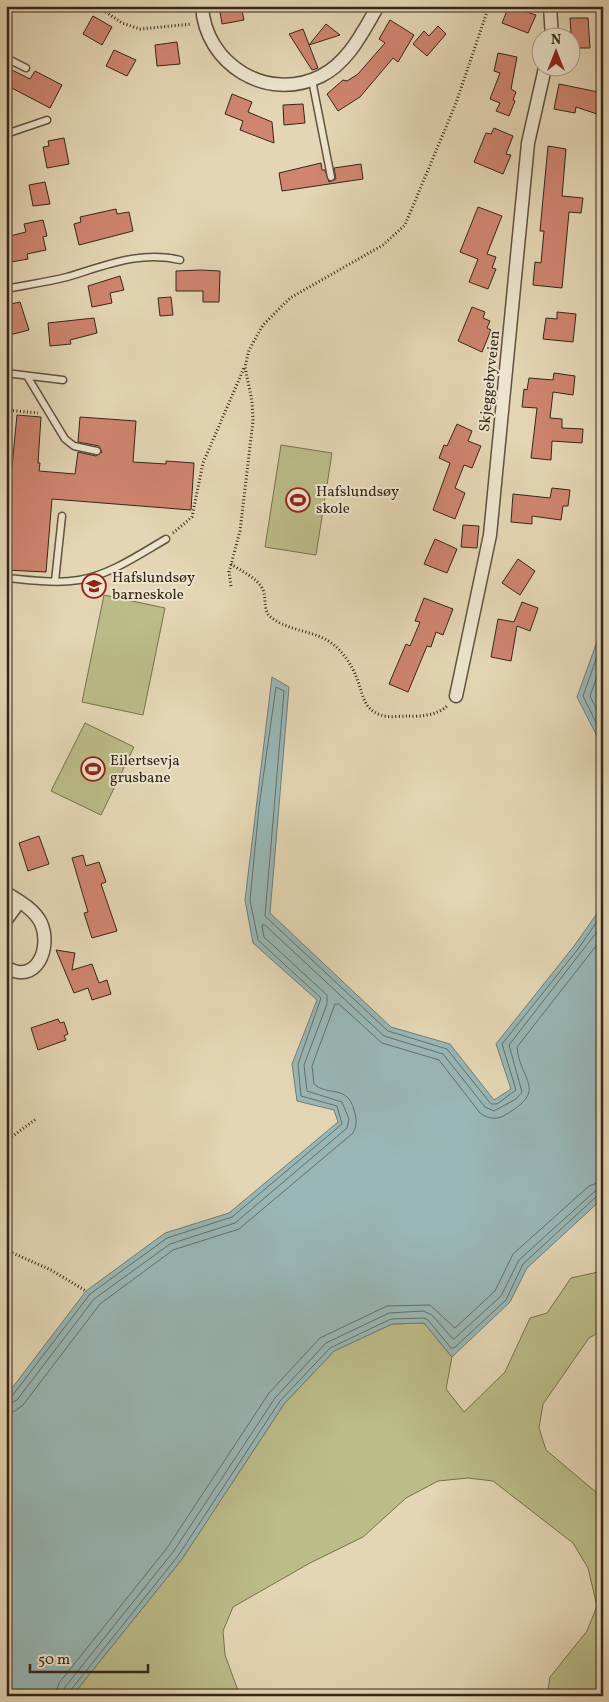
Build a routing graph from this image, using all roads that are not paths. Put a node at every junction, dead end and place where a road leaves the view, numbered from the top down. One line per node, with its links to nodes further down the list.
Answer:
1 (202, 6): 8 (street)
2 (378, 6): 8 (street)
3 (550, 6): 4 (street)
4 (551, 28)
5 (6, 58): 6 (lane)
6 (26, 68)
7 (543, 78): 22 (street, Skjeggebyveien)
8 (312, 80): 11 (lane)
9 (48, 120): 10 (lane)
10 (6, 134)
11 (331, 177)
12 (180, 260): 13 (lane)
13 (6, 289)
14 (6, 373): 15 (lane)
15 (27, 376): 16 (lane); 17 (lane)
16 (63, 380)
17 (97, 450)
18 (62, 516): 21 (lane)
19 (166, 539): 21 (lane)
20 (6, 578): 21 (lane)
21 (55, 582)
22 (456, 696)
23 (6, 893): 24 (street)
24 (19, 902): 25 (street); 26 (street)
25 (6, 920)
26 (6, 967)

